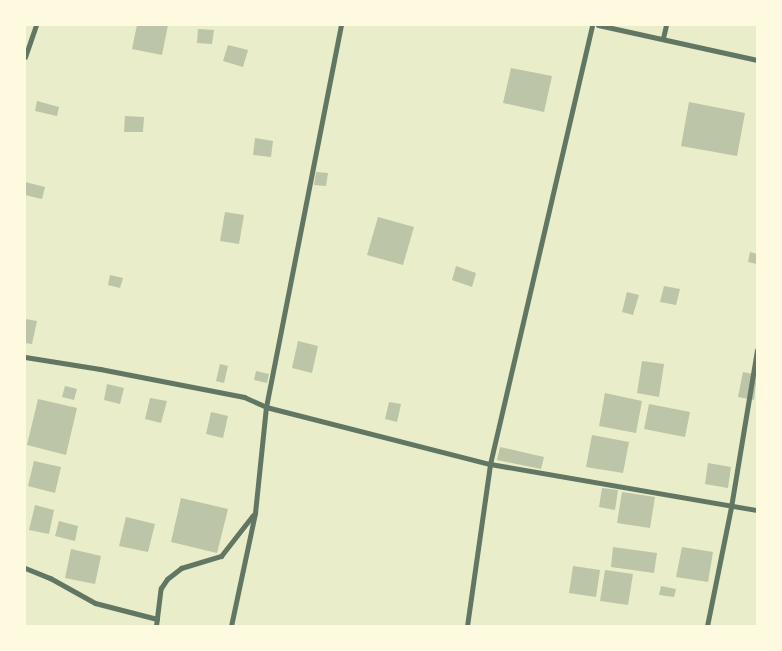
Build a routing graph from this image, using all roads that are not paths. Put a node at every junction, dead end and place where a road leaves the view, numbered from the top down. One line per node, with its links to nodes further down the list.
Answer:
1 (36, 25): 7 (street)
2 (341, 25): 11 (street)
3 (592, 25): 12 (street)
4 (598, 25): 6 (street)
5 (666, 25): 6 (street)
6 (663, 38): 8 (street)
7 (25, 57)
8 (757, 60)
9 (757, 350): 13 (street)
10 (25, 357): 11 (street)
11 (266, 408): 12 (street); 15 (street)
12 (490, 464): 13 (street); 20 (street)
13 (731, 507): 14 (street); 21 (street)
14 (757, 510)
15 (255, 513): 17 (street); 19 (street)
16 (25, 568): 17 (street)
17 (157, 619): 18 (street)
18 (156, 626)
19 (230, 626)
20 (467, 626)
21 (707, 626)

